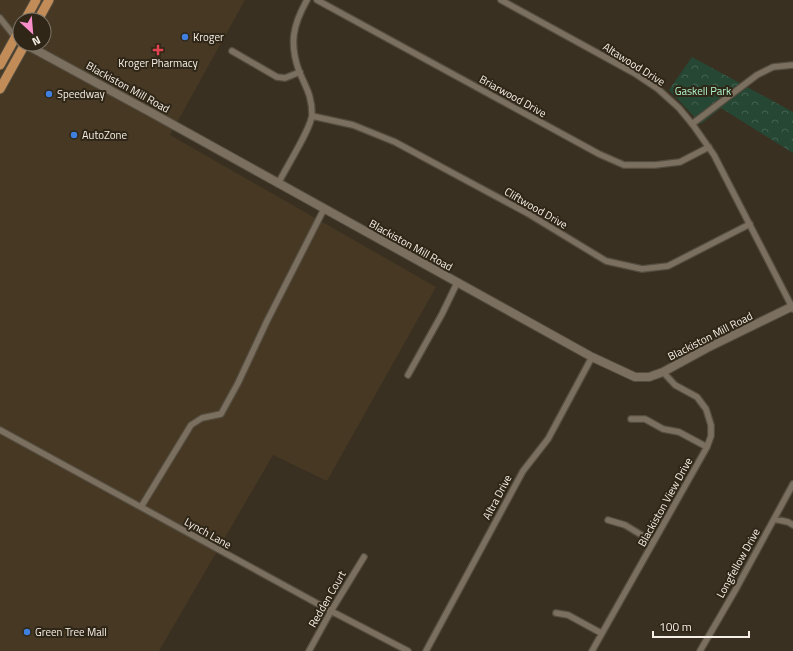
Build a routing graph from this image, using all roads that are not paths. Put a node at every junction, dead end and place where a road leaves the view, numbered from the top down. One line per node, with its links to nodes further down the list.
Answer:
1 (36, 0): 6 (main road)
2 (49, 0): 7 (main road)
3 (307, 0): 16 (street)
4 (317, 0): 20 (street, Briarwood Drive)
5 (501, 0): 19 (street, Altawood Drive)
6 (29, 12)
7 (42, 12)
8 (0, 18): 9 (street)
9 (12, 32)
10 (12, 48): 14 (main road)
11 (232, 51): 16 (street)
12 (21, 52): 17 (main road)
13 (40, 52): 21 (main road, Blackiston Mill Road)
14 (0, 65)
15 (793, 65): 19 (street)
16 (300, 72): 18 (street)
17 (0, 89)
18 (312, 116): 21 (street); 23 (street, Cliftwood Drive)
19 (692, 124): 20 (street, Altawood Drive)
20 (709, 148): 23 (street, Altawood Drive)
21 (278, 184): 22 (main road, Blackiston Mill Road)
22 (324, 209): 24 (main road, Blackiston Mill Road); 33 (street)
23 (750, 224): 25 (street, Altawood Drive)
24 (457, 283): 26 (main road, Blackiston Mill Road); 28 (street)
25 (793, 308): 27 (main road, Blackiston Mill Road)
26 (592, 357): 27 (main road, Blackiston Mill Road); 44 (street, Altra Drive)
27 (663, 372): 31 (street, Blackiston View Drive)
28 (408, 375)
29 (631, 419): 31 (street)
30 (0, 430): 33 (street, Lynch Lane)
31 (707, 447): 37 (street, Blackiston View Drive)
32 (793, 484): 34 (street, Longfellow Drive)
33 (141, 507): 39 (street, Lynch Lane)
34 (774, 519): 36 (street); 46 (street, Longfellow Drive)
35 (608, 520): 37 (street)
36 (793, 526)
37 (653, 542): 41 (street, Blackiston View Drive)
38 (364, 557): 39 (street, Redden Court)
39 (331, 611): 42 (street, Redden Court); 43 (street, Lynch Lane)
40 (556, 613): 41 (street)
41 (601, 633): 45 (street, Blackiston View Drive)
42 (309, 651)
43 (408, 651)
44 (426, 651)
45 (592, 651)
46 (700, 651)

